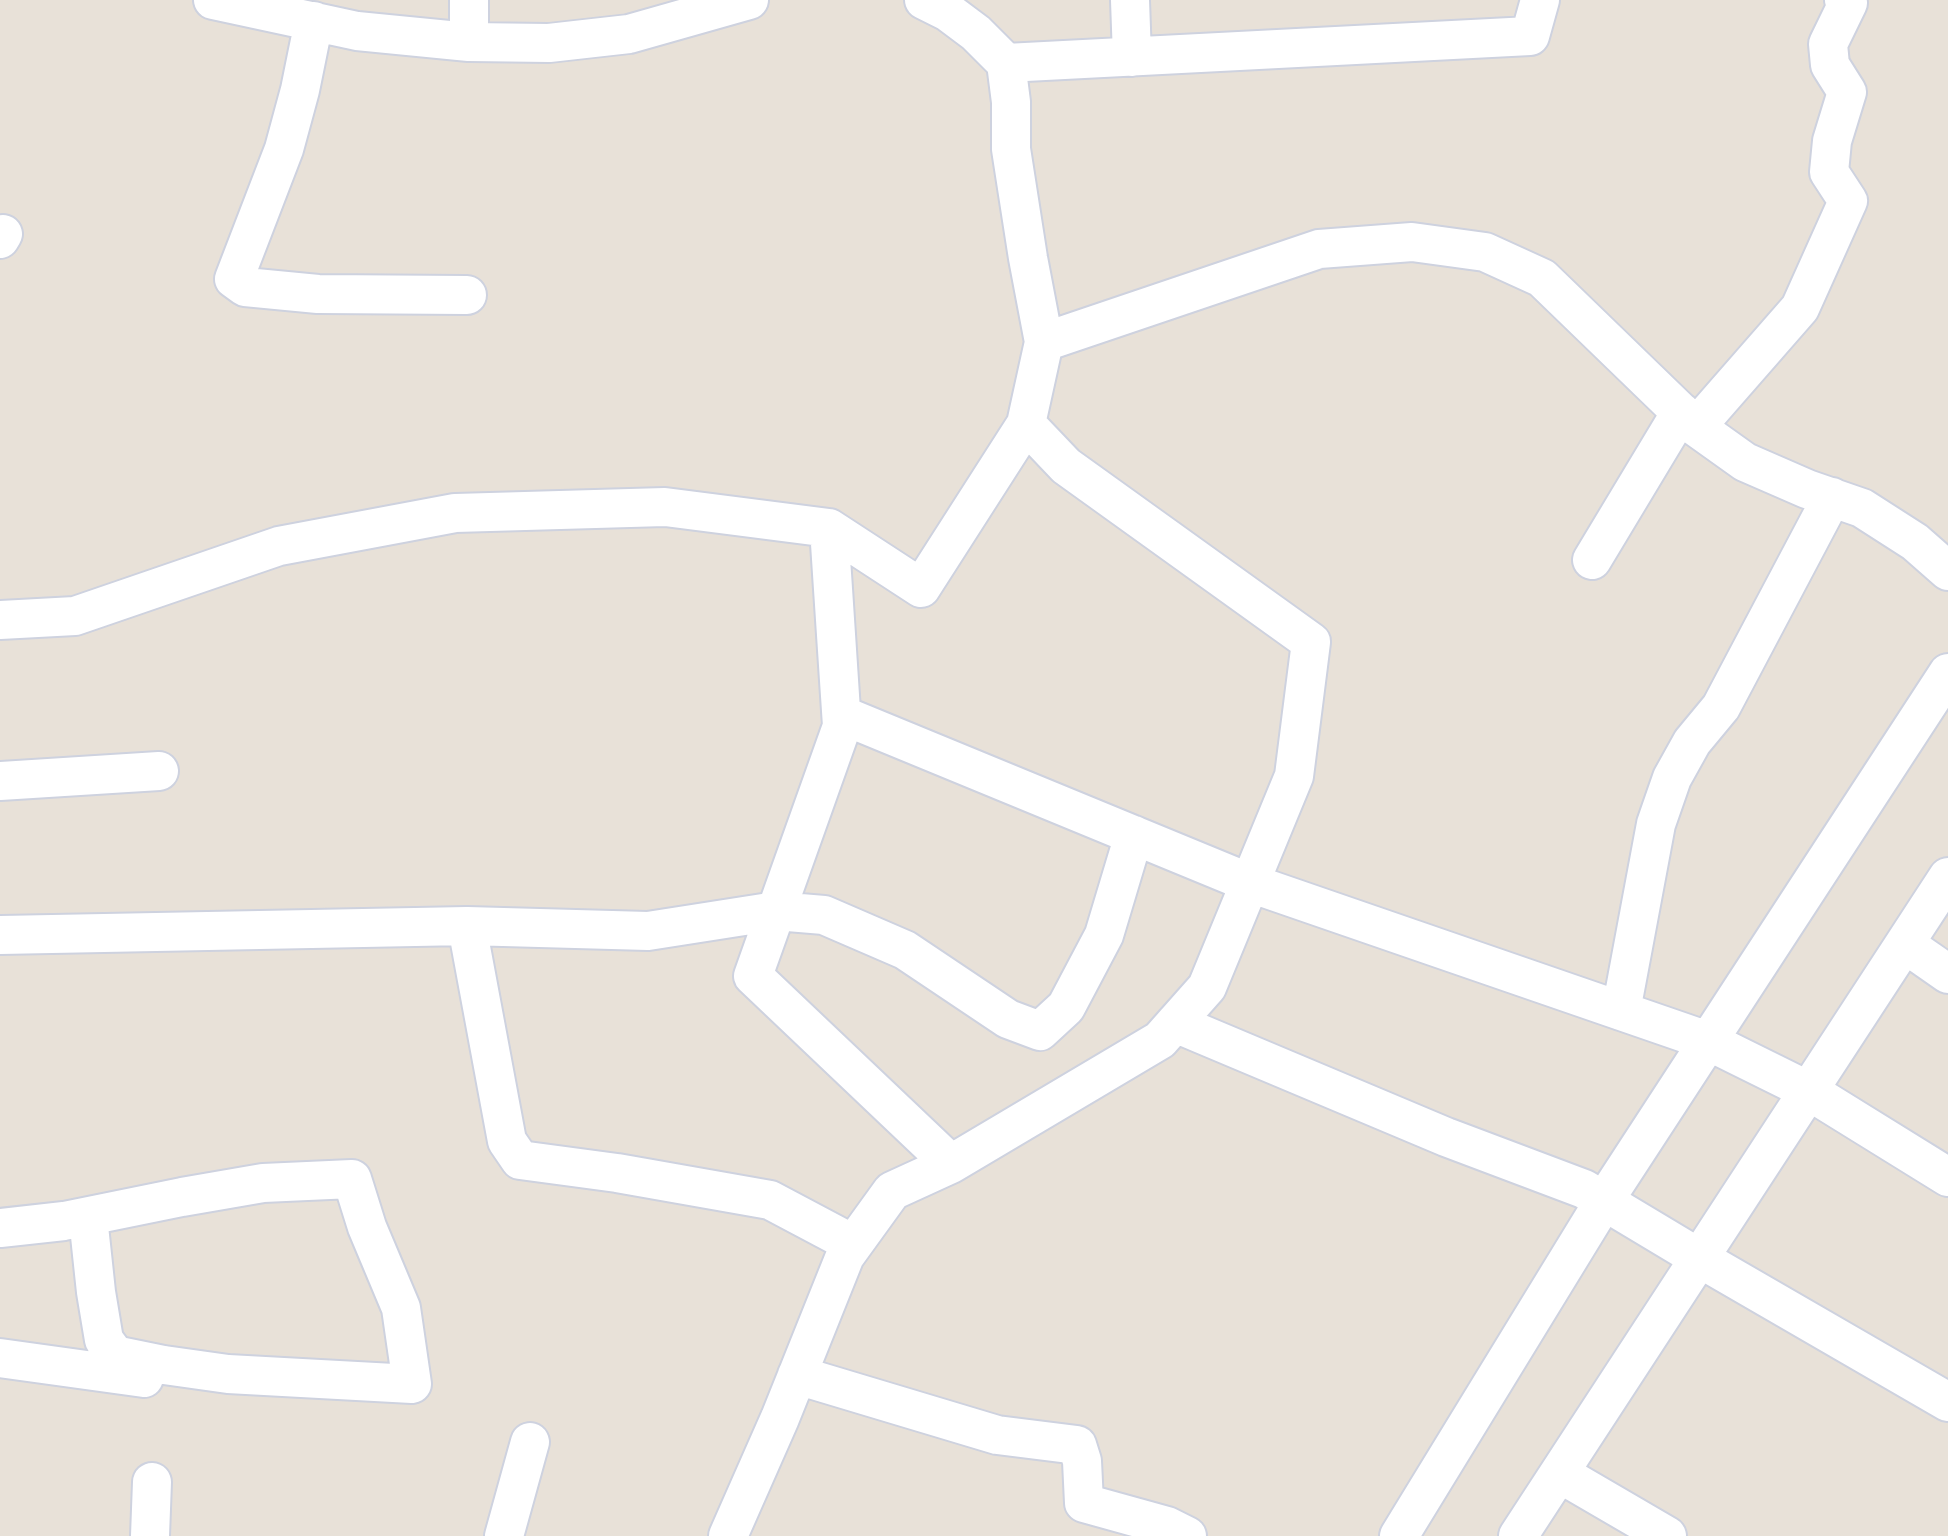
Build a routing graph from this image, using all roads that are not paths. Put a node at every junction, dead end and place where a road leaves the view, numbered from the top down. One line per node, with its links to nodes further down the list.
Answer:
1 (213, 0): 9 (street)
2 (469, 0): 10 (street)
3 (749, 0): 8 (street)
4 (924, 0): 12 (street)
5 (1129, 0): 11 (street)
6 (1540, 0): 11 (street)
7 (1844, 0): 15 (street)
8 (648, 14): 10 (street)
9 (314, 22): 10 (street); 13 (street)
10 (469, 41)
11 (1132, 57): 12 (street)
12 (1006, 63): 14 (street)
13 (467, 295)
14 (1044, 342): 15 (street); 16 (street)
15 (1689, 419): 17 (street); 19 (street)
16 (1026, 424): 18 (street); 28 (street)
17 (1832, 498): 20 (street); 34 (street)
18 (829, 528): 21 (street); 23 (street)
19 (1592, 560)
20 (1948, 571)
21 (0, 620)
22 (1948, 673): 36 (street)
23 (842, 715): 26 (street); 29 (street)
24 (159, 771): 25 (street)
25 (0, 781)
26 (1134, 835): 28 (street); 29 (street)
27 (1948, 877): 32 (street)
28 (1250, 883): 34 (street); 35 (street)
29 (776, 912): 30 (street); 38 (street)
30 (467, 926): 31 (street); 43 (street)
31 (0, 935)
32 (1905, 944): 33 (street); 37 (street)
33 (1948, 974)
34 (1621, 1011): 36 (street)
35 (1175, 1023): 38 (street); 40 (street)
36 (1708, 1041): 37 (street); 40 (street)
37 (1808, 1091): 39 (street); 44 (street)
38 (951, 1164): 43 (street)
39 (1948, 1177)
40 (1604, 1201): 44 (street); 56 (street)
41 (88, 1217): 41 (street); 42 (street)
42 (0, 1228)
43 (853, 1244): 46 (street)
44 (1699, 1258): 48 (street); 50 (street)
45 (0, 1358): 47 (street)
46 (797, 1375): 54 (street); 55 (street)
47 (172, 1382)
48 (1948, 1402)
49 (530, 1442): 53 (street)
50 (1559, 1473): 57 (street); 58 (street)
51 (152, 1482): 52 (street)
52 (150, 1536)
53 (504, 1536)
54 (728, 1536)
55 (1187, 1536)
56 (1399, 1536)
57 (1518, 1536)
58 (1667, 1536)

